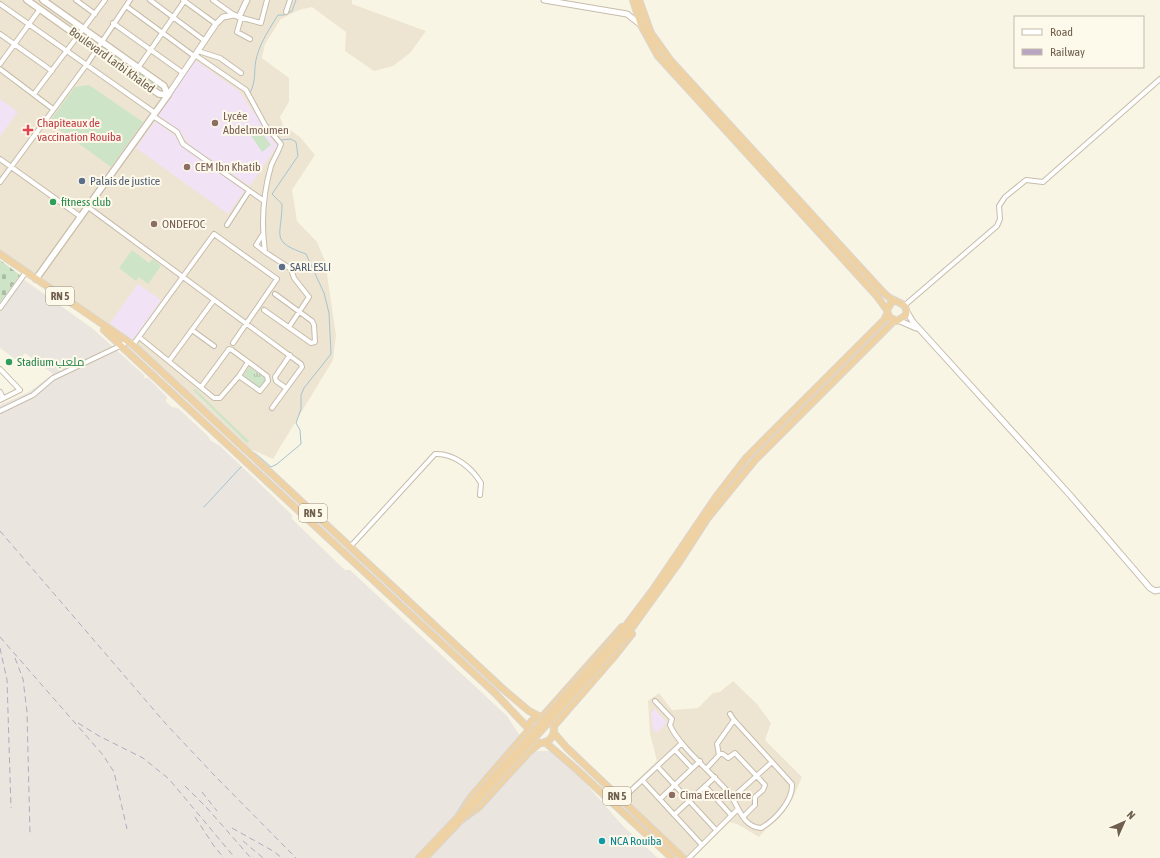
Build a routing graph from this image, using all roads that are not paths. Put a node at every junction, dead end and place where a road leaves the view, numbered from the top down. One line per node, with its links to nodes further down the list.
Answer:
1 (27, 0): 17 (main road, Boulevard Larbi Khaled)
2 (43, 0): 26 (main road, Boulevard Larbi Khaled)
3 (76, 0): 19 (street)
4 (105, 0): 19 (street)
5 (130, 0): 16 (street)
6 (150, 0): 21 (street)
7 (184, 0): 21 (street); 24 (street)
8 (213, 0): 20 (street)
9 (247, 0): 20 (street)
10 (267, 0): 20 (street)
11 (290, 0): 18 (street)
12 (544, 0): 25 (street)
13 (633, 0): 25 (highway)
14 (639, 0): 66 (highway)
15 (0, 4): 23 (street)
16 (126, 6): 22 (street); 27 (street)
17 (40, 9): 23 (street); 29 (main road, Boulevard Larbi Khaled)
18 (286, 12)
19 (95, 14): 26 (street)
20 (238, 17): 24 (street); 30 (street)
21 (174, 18): 27 (street); 31 (street)
22 (113, 23): 32 (street); 35 (street)
23 (29, 24): 33 (street); 36 (street)
24 (216, 24): 31 (street)
25 (641, 25): 71 (highway)
26 (84, 29): 29 (street); 32 (main road, Boulevard Larbi Khaled)
27 (162, 33): 35 (street); 37 (street)
28 (0, 34): 33 (street)
29 (79, 36): 34 (main road, Boulevard Larbi Khaled); 36 (street)
30 (250, 39)
31 (205, 40): 37 (street)
32 (101, 41): 34 (street); 40 (main road, Boulevard Larbi Khaled)
33 (14, 44): 38 (street); 42 (street)
34 (96, 48): 39 (street); 47 (main road, Boulevard Larbi Khaled)
35 (151, 50): 40 (street); 43 (street)
36 (67, 51): 39 (street); 42 (street)
37 (196, 54): 43 (street); 44 (street); 54 (street)
38 (0, 64)
39 (86, 64): 48 (street); 49 (street)
40 (138, 68): 47 (main road, Boulevard Larbi Khaled)
41 (0, 69): 46 (street)
42 (52, 71): 46 (street)
43 (183, 73): 47 (street)
44 (241, 73)
45 (1160, 79): 68 (street)
46 (34, 94): 48 (street)
47 (168, 95): 49 (main road)
48 (53, 109): 51 (street)
49 (154, 115): 53 (street); 55 (main road)
50 (0, 159): 51 (street)
51 (11, 167): 52 (street); 56 (street)
52 (0, 182)
53 (249, 191): 54 (street); 57 (street)
54 (264, 202): 58 (street)
55 (88, 207): 56 (main road); 62 (street)
56 (81, 217): 63 (main road)
57 (227, 225)
58 (263, 234): 59 (street); 59 (street)
59 (265, 252): 70 (street)
60 (0, 254): 61 (highway, RN 5)
61 (26, 272): 63 (highway, RN 5); 67 (street)
62 (183, 276): 65 (street); 73 (street); 77 (street)
63 (36, 279): 78 (highway, RN 5)
64 (274, 294): 70 (street)
65 (214, 300): 73 (street); 75 (street)
66 (895, 302): 68 (highway); 71 (highway)
67 (0, 308)
68 (906, 308): 72 (highway); 76 (street)
69 (264, 310): 74 (street)
70 (300, 312): 74 (street); 74 (street)
71 (887, 312): 72 (highway); 98 (highway)
72 (897, 321): 76 (street); 98 (highway)
73 (247, 323): 79 (street); 82 (street)
74 (289, 327)
75 (192, 330): 81 (street); 83 (street)
76 (921, 330): 97 (street)
77 (139, 337): 80 (street); 83 (street)
78 (124, 343): 80 (highway, RN 5); 87 (highway, RN 5); 94 (street)
79 (233, 343)
80 (133, 345): 85 (highway, RN 5)
81 (214, 346)
82 (290, 355): 90 (street); 90 (street)
83 (169, 361): 89 (street)
84 (248, 362): 88 (street); 88 (street); 89 (street)
85 (160, 369): 87 (highway); 96 (highway, RN 5)
86 (0, 370): 92 (street)
87 (155, 375): 104 (highway, RN 5)
88 (238, 376): 89 (street)
89 (201, 387)
90 (286, 388): 93 (street)
91 (0, 392): 92 (street)
92 (1, 399)
93 (272, 408)
94 (0, 411)
95 (480, 495): 96 (street)
96 (350, 547): 101 (highway, RN 5)
97 (1160, 590)
98 (647, 604): 101 (highway); 103 (highway); 128 (highway, bridge)
99 (655, 700): 107 (street)
100 (730, 714): 102 (street)
101 (541, 716): 103 (highway); 104 (highway)
102 (734, 720): 109 (street); 111 (street)
103 (554, 726): 105 (highway)
104 (527, 729): 106 (highway); 128 (highway)
105 (554, 733): 106 (highway); 122 (highway, RN 5)
106 (542, 743): 128 (highway); 133 (highway, RN 5)
107 (682, 743): 108 (street); 110 (street)
108 (675, 750): 112 (street); 113 (street)
109 (719, 754): 114 (street); 115 (street)
110 (700, 761): 113 (street); 114 (street)
111 (772, 762): 115 (street); 127 (street)
112 (658, 767): 117 (street); 118 (street)
113 (692, 768): 118 (street)
114 (707, 768): 116 (street)
115 (757, 775): 120 (street); 127 (street)
116 (715, 777): 119 (street); 120 (street)
117 (643, 781): 121 (street); 122 (street)
118 (675, 785): 121 (street); 123 (street)
119 (705, 786): 123 (street); 126 (street)
120 (732, 798): 124 (street)
121 (660, 799): 125 (street)
122 (621, 800): 134 (highway, RN 5)
123 (689, 800): 125 (street); 129 (street)
124 (738, 809): 126 (street); 127 (street)
125 (674, 815): 130 (street)
126 (731, 815): 129 (street)
127 (743, 817)
128 (459, 818): 131 (highway); 132 (highway)
129 (716, 830): 130 (street)
130 (702, 845): 135 (street)
131 (419, 858)
132 (425, 858)
133 (672, 858)
134 (683, 858)
135 (689, 858)

